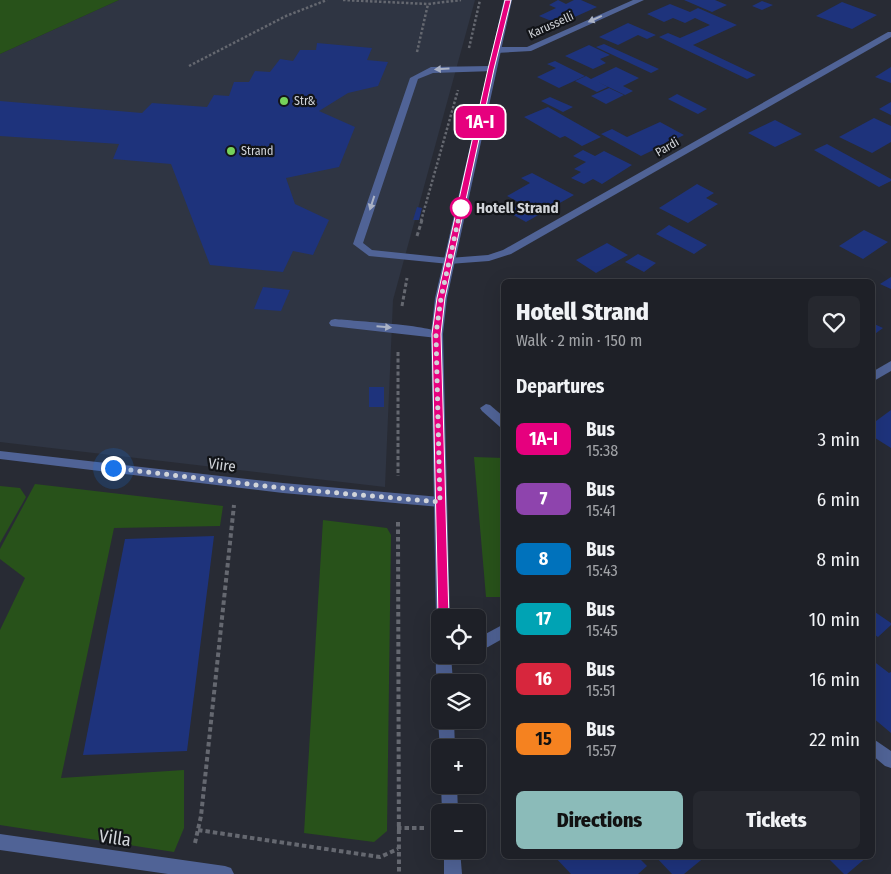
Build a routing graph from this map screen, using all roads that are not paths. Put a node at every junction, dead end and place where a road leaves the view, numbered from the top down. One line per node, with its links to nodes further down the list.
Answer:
1 (508, 0): 4 (street)
2 (640, 0): 4 (street, Karusselli, one-way to 4)
3 (891, 34): 6 (street, Pardi)
4 (496, 50): 5 (street)
5 (491, 69): 6 (street); 6 (street, Pardi, one-way to 6)
6 (449, 262): 8 (street)
7 (335, 323): 8 (street, one-way to 8)
8 (436, 334): 14 (street)
9 (891, 365): 10 (street)
10 (881, 376)
11 (486, 408): 12 (street)
12 (501, 421)
13 (0, 455): 14 (street, Viire)
14 (440, 502): 15 (street)
15 (443, 609)
16 (501, 632): 17 (street)
17 (486, 641)
18 (875, 748): 19 (street)
19 (891, 761)
20 (0, 842): 22 (street, Villa)
21 (452, 859): 23 (street)
22 (225, 874)
23 (453, 874)

